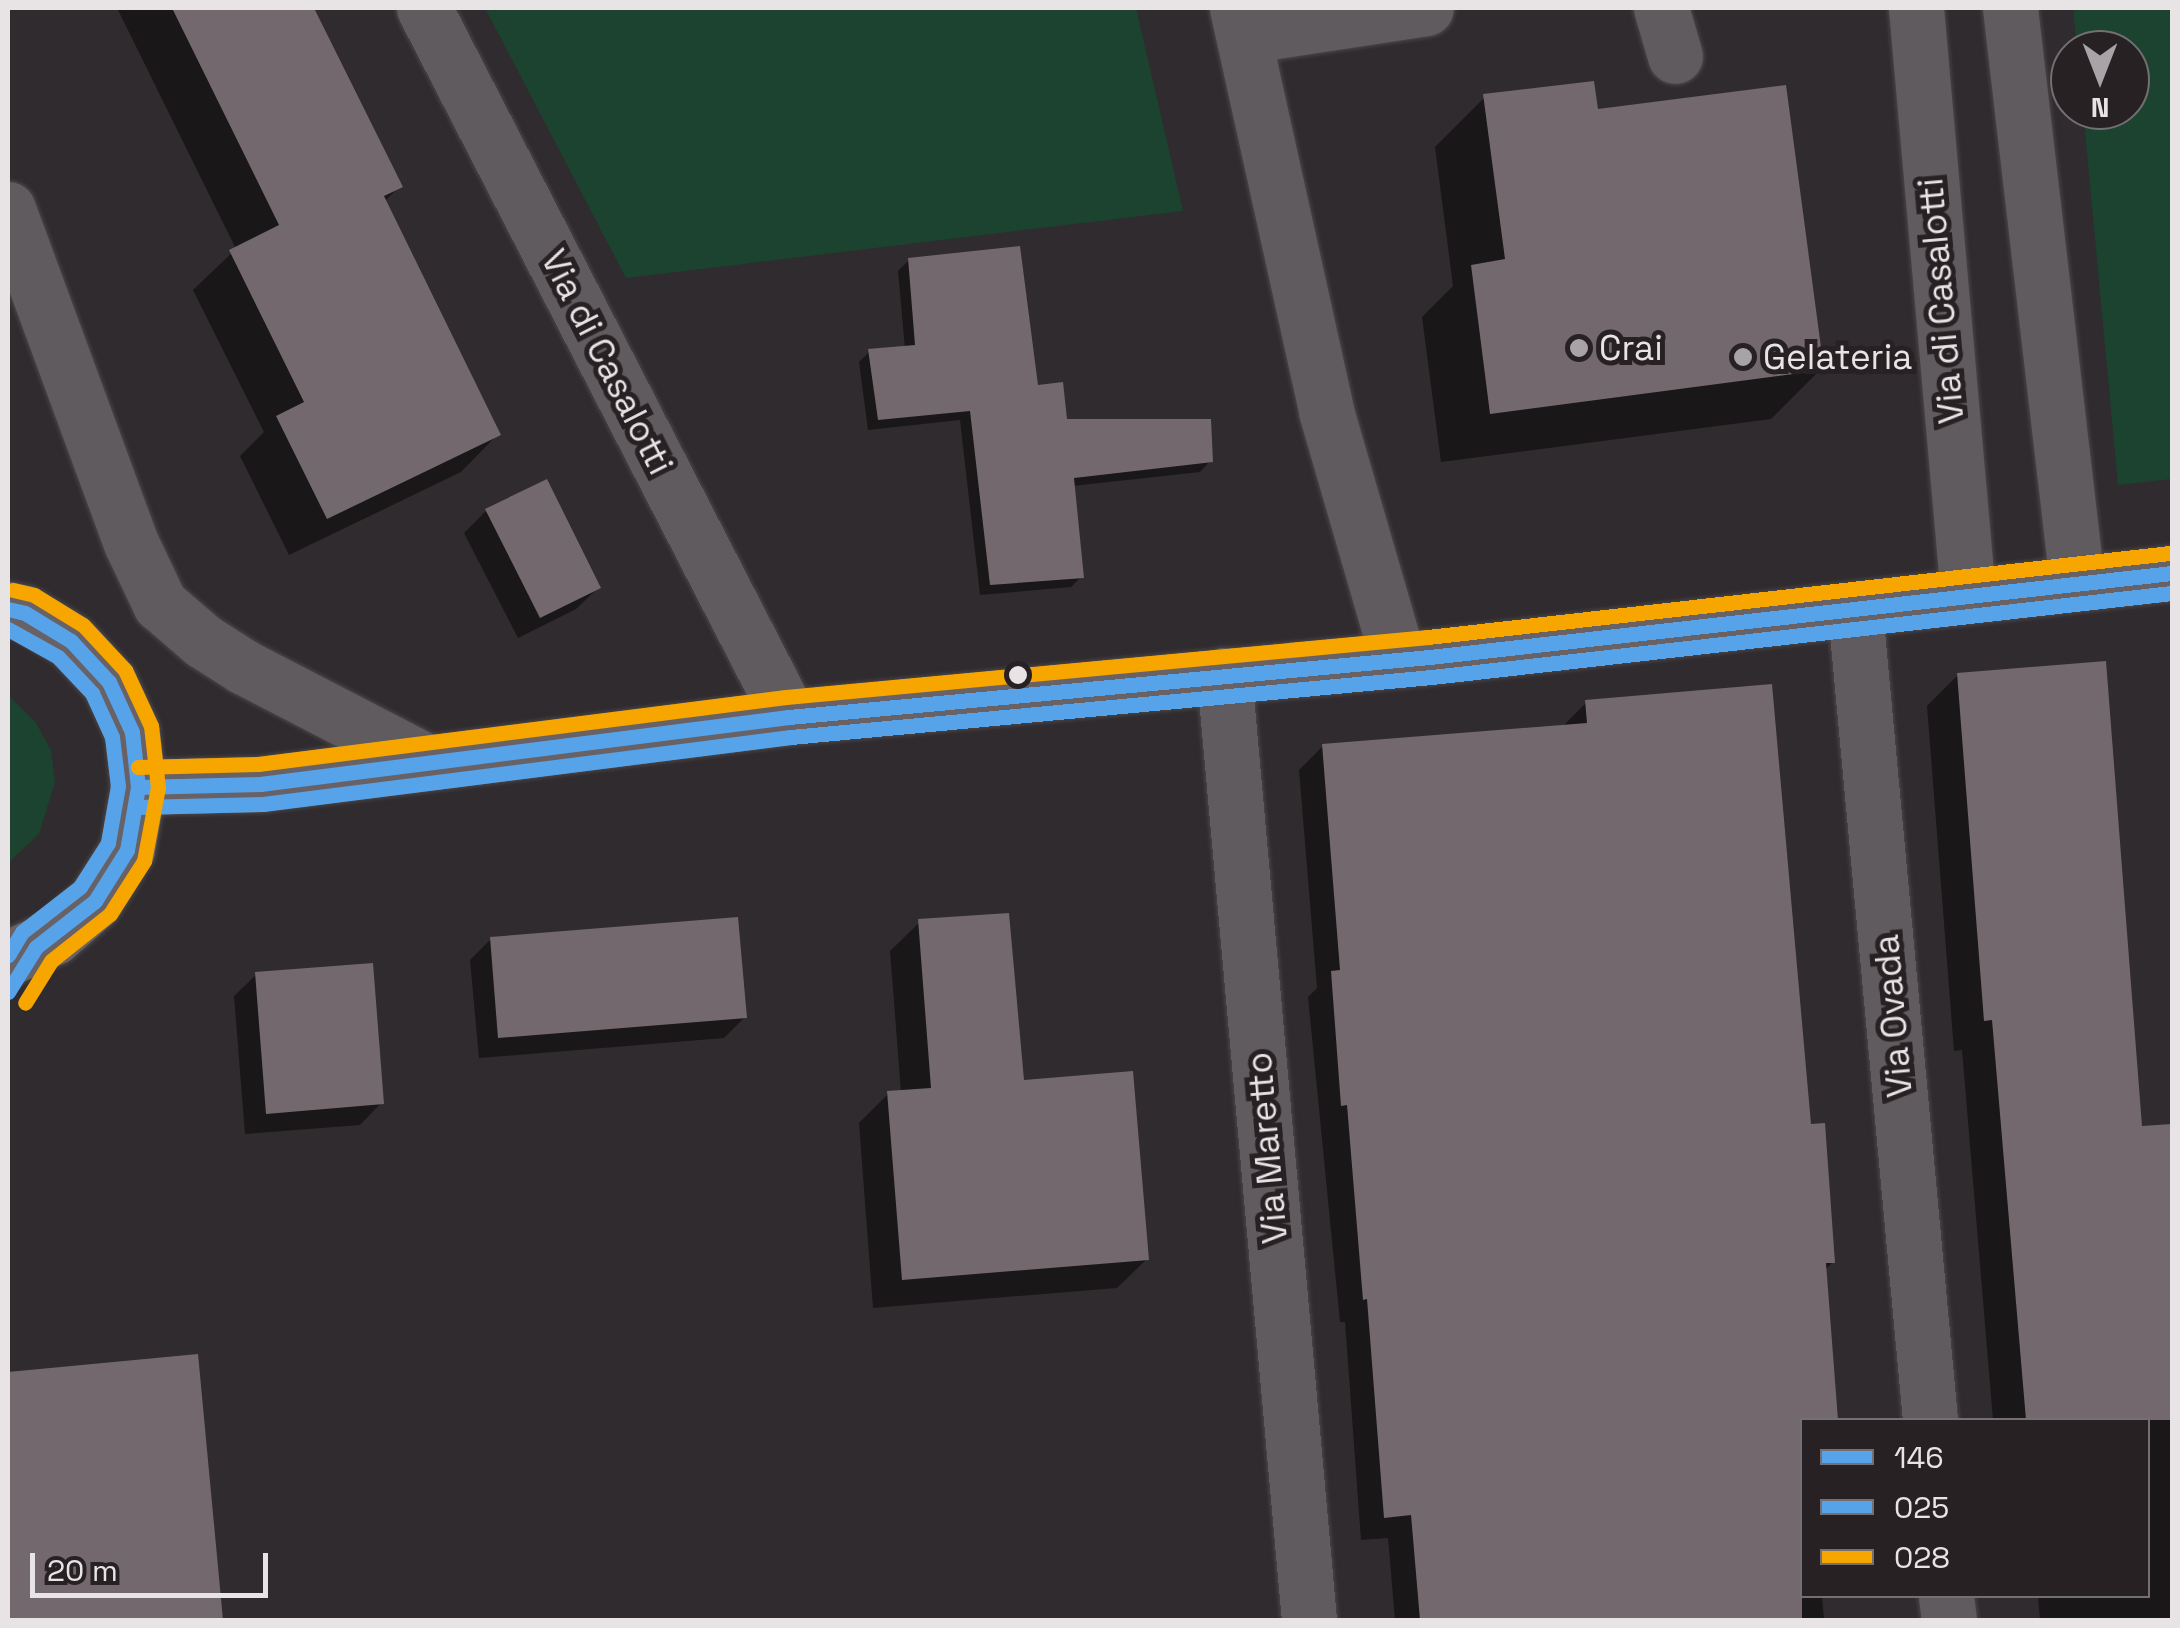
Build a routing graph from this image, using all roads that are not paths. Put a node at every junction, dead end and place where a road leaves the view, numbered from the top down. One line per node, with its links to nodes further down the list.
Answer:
1 (424, 8): 14 (street, Via di Casalotti)
2 (1426, 8): 5 (street)
3 (1916, 8): 9 (street, Via di Casalotti)
4 (2010, 8): 8 (street)
5 (1241, 22): 12 (street)
6 (8, 209): 15 (street)
7 (2172, 574): 8 (street)
8 (2077, 583): 9 (street)
9 (1968, 595): 11 (street)
10 (13, 602): 16 (street)
11 (1855, 610): 12 (street); 18 (street, Via Ovada)
12 (1398, 660): 13 (street)
13 (1224, 675): 14 (street); 19 (street, Via Maretto)
14 (789, 718): 15 (street)
15 (428, 762): 16 (street)
16 (138, 788): 17 (street)
17 (17, 966)
18 (1930, 1418)
19 (1309, 1620)

